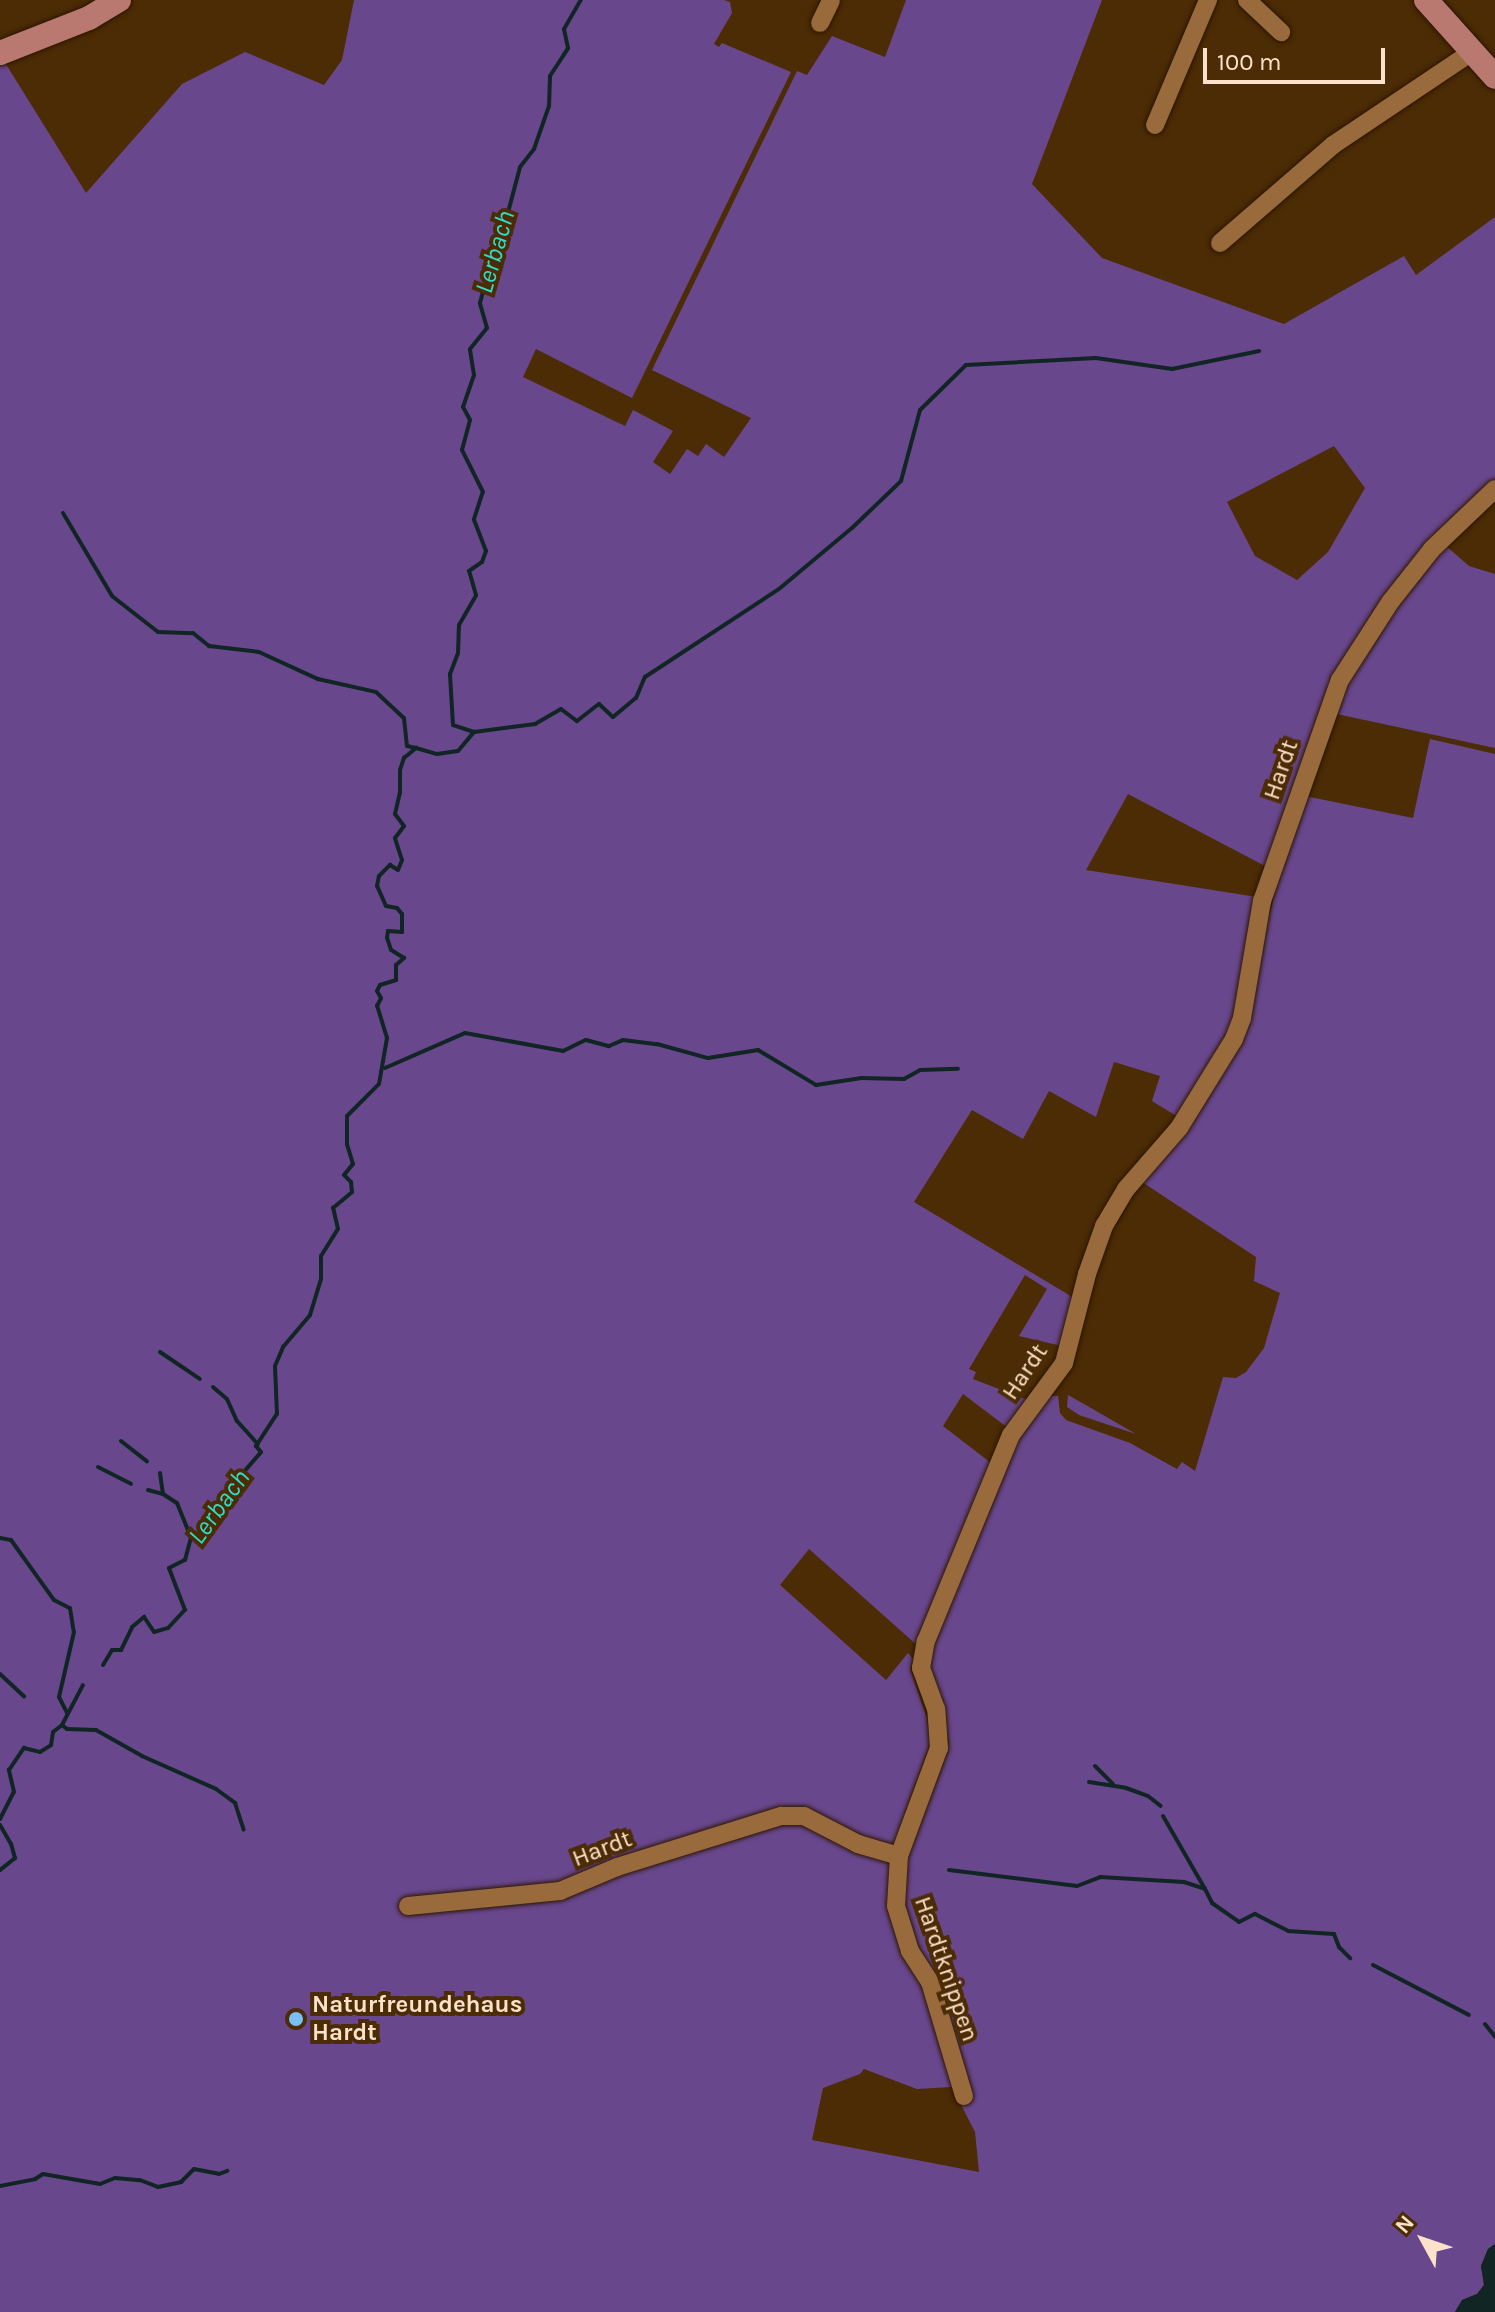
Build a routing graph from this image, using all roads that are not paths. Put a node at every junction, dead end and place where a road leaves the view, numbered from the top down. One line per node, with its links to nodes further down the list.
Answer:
1 (119, 0): 9 (main road)
2 (831, 0): 6 (street)
3 (1208, 0): 11 (street)
4 (1247, 0): 7 (street)
5 (1426, 0): 8 (main road)
6 (820, 23)
7 (1281, 32)
8 (1472, 52): 10 (main road); 12 (street)
9 (0, 53)
10 (1495, 77)
11 (1155, 125)
12 (1220, 243)
13 (1495, 489): 14 (street, Hardt)
14 (899, 1856): 15 (street, Hardt); 16 (street, Hardtknippen)
15 (408, 1906)
16 (964, 2096)

